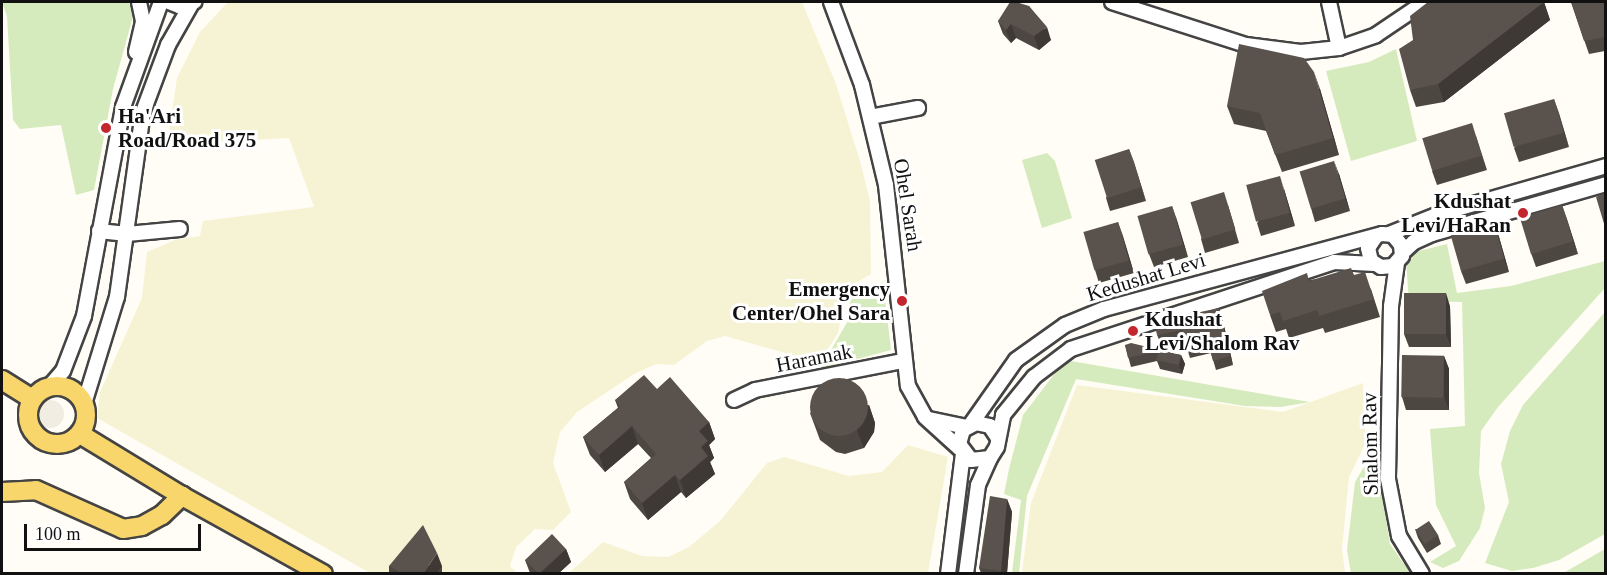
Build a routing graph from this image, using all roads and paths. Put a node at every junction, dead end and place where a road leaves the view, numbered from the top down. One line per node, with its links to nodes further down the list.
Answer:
1 (139, 2): 10 (street)
2 (161, 2): 10 (street)
3 (169, 2): 4 (street)
4 (193, 2): 17 (street)
5 (831, 2): 12 (street, Ohel Sarah)
6 (1112, 2): 9 (street)
7 (1329, 2): 9 (street)
8 (1425, 2): 9 (street)
9 (1339, 48)
10 (131, 79): 16 (street)
11 (918, 108): 12 (street)
12 (870, 117): 22 (street, Ohel Sarah)
13 (1605, 166): 18 (street, Kedushat Levi)
14 (1605, 184): 19 (street)
15 (180, 229): 17 (street)
16 (99, 231): 17 (street); 24 (street)
17 (127, 234): 27 (street)
18 (1382, 235): 19 (street); 20 (street, Shalom Rav); 29 (street, Kedushat Levi)
19 (1400, 258): 20 (street, Kedushat Levi); 21 (street, Shalom Rav)
20 (1377, 265): 21 (street, Shalom Rav); 31 (street, Kedushat Levi)
21 (1391, 306): 39 (street, Shalom Rav)
22 (903, 361): 26 (street, Haramak); 28 (street, Ohel Sarah)
23 (2, 380): 25 (main road)
24 (49, 387): 25 (main road); 27 (main road)
25 (33, 399): 30 (main road)
26 (734, 400)
27 (84, 404): 30 (main road)
28 (925, 417): 29 (street); 32 (street, Ohel Sarah)
29 (969, 425): 31 (street); 32 (street)
30 (80, 434): 35 (main road)
31 (998, 438): 33 (street)
32 (962, 451): 33 (street); 37 (street)
33 (990, 458): 38 (street)
34 (2, 492): 35 (main road)
35 (182, 496): 36 (main road)
36 (323, 573)
37 (948, 573)
38 (966, 573)
39 (1422, 573)

